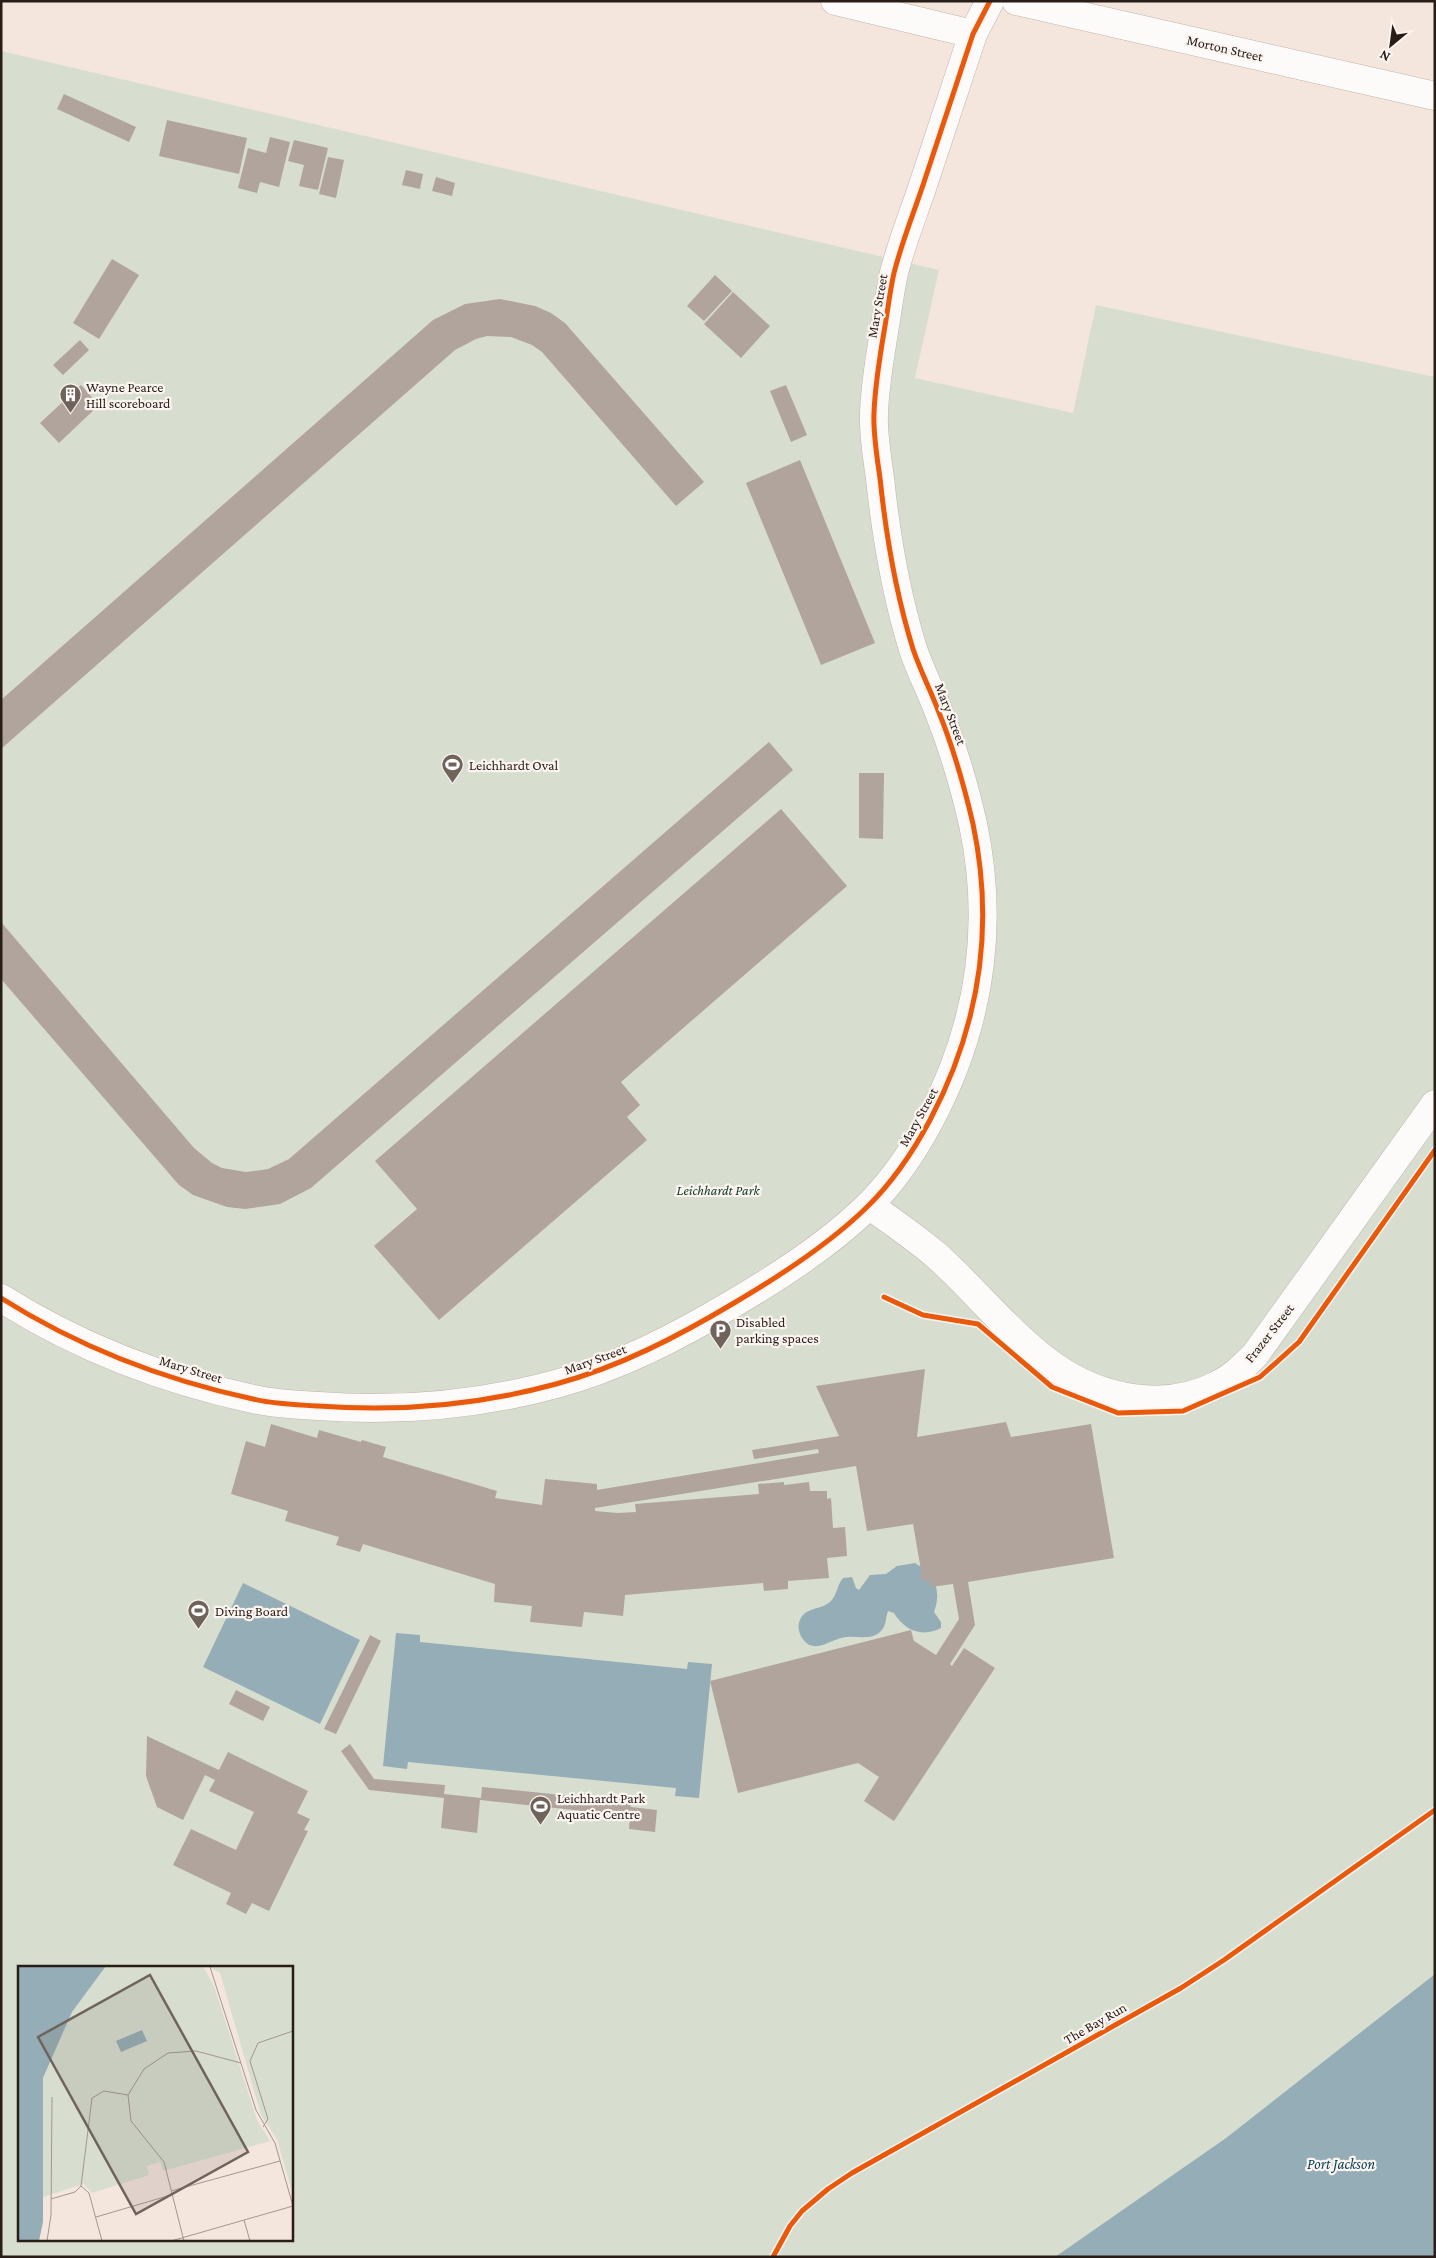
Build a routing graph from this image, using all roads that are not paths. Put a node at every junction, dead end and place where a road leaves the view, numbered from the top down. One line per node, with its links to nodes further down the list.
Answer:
1 (835, 1): 4 (street)
2 (990, 1): 4 (street, Mary Street)
3 (1016, 1): 5 (street, Morton Street)
4 (973, 34): 7 (street, Mary Street)
5 (1435, 96)
6 (1435, 1104): 7 (street, Frazer Street)
7 (869, 1205): 8 (street, Mary Street)
8 (1, 1298)

